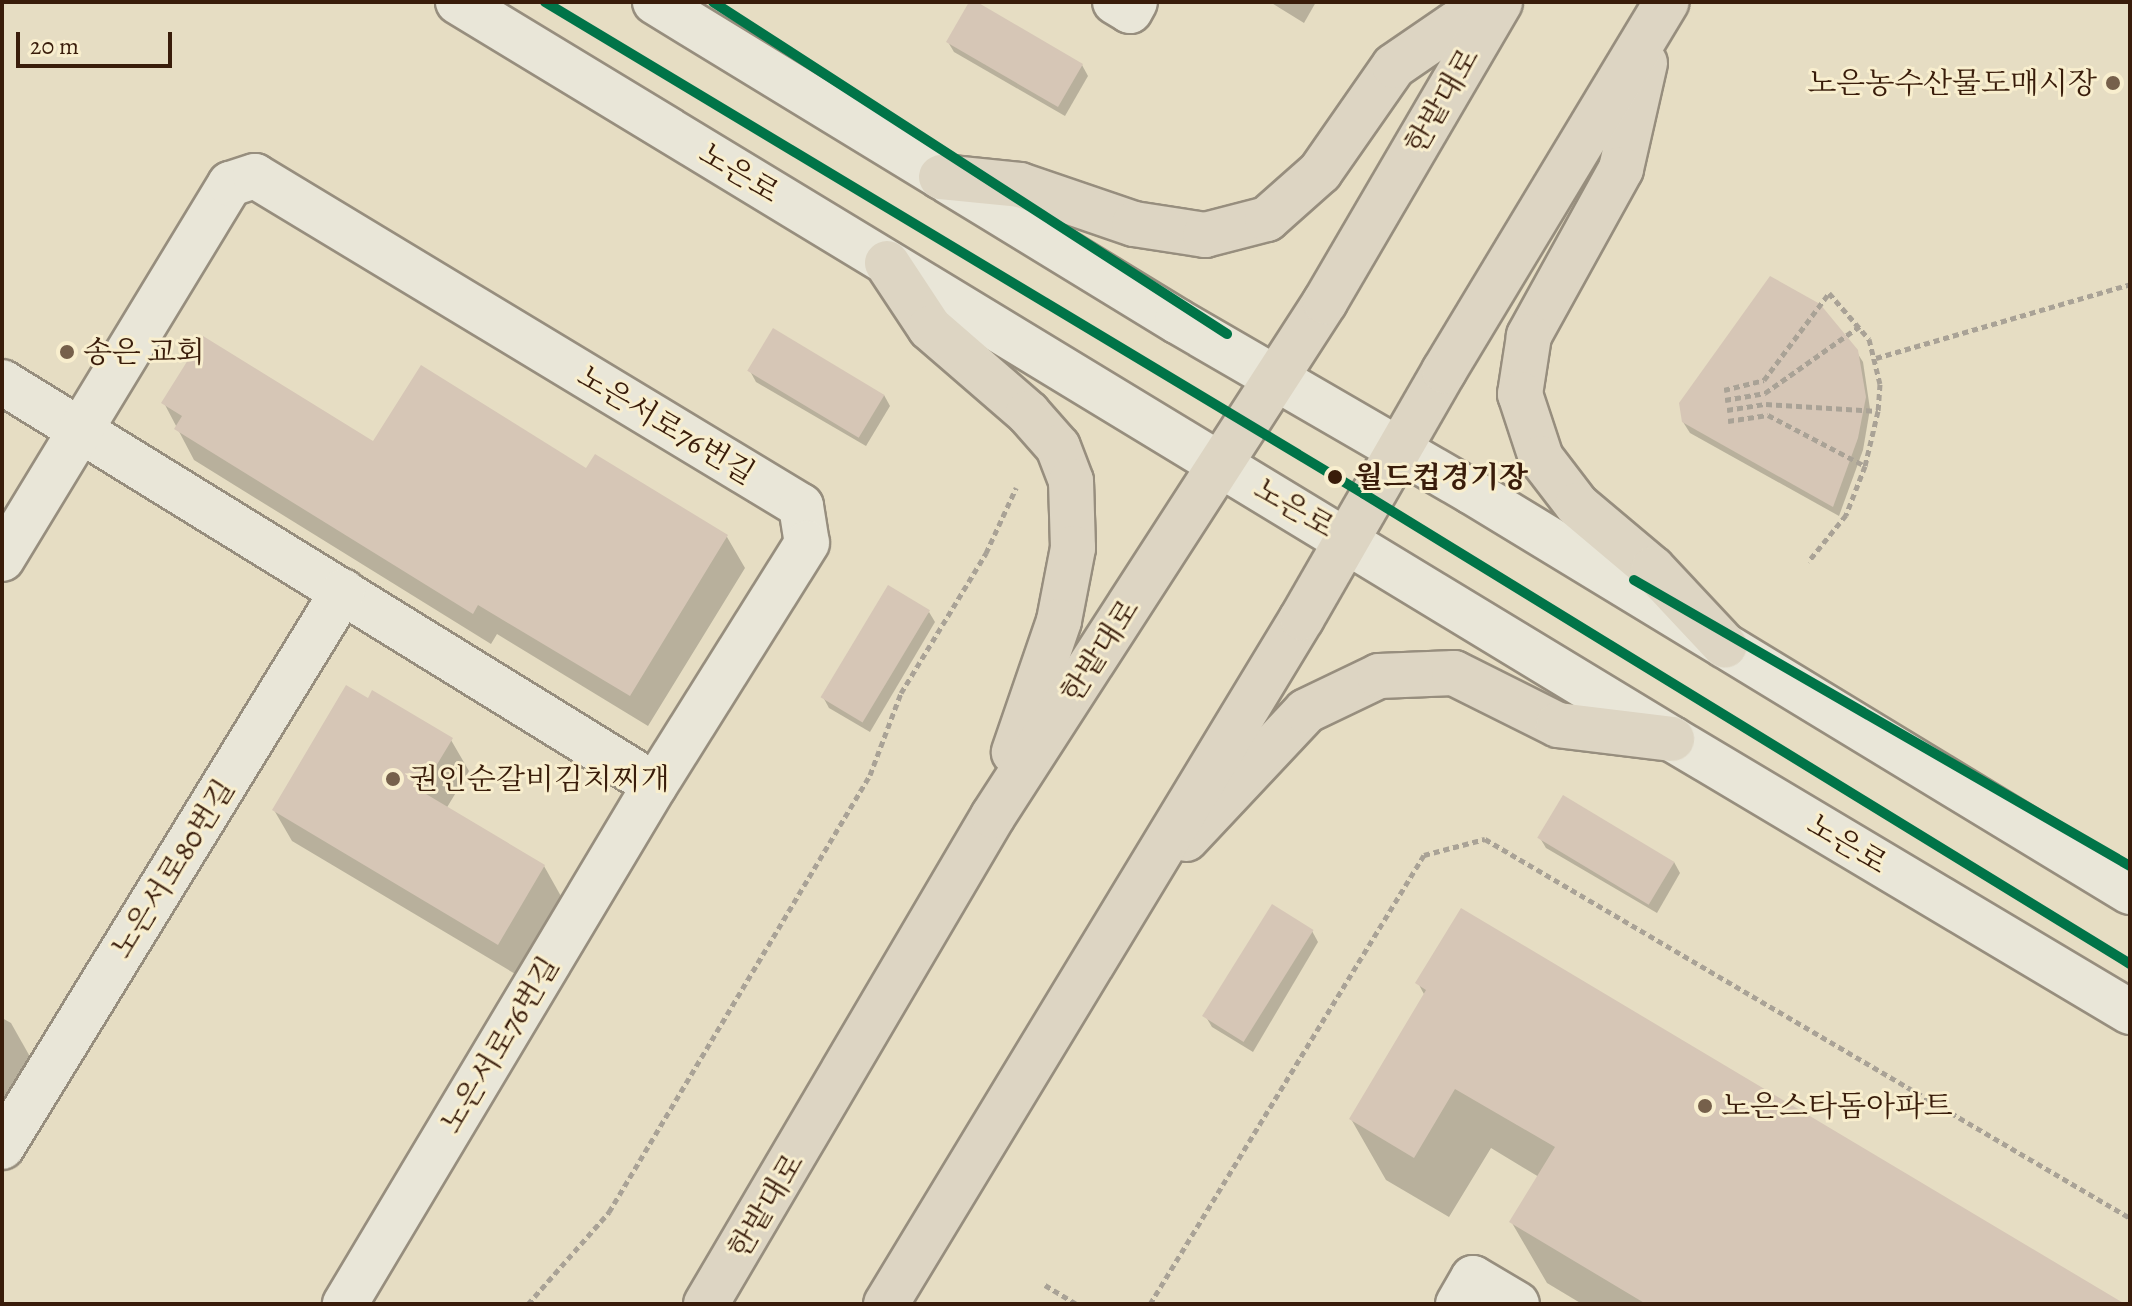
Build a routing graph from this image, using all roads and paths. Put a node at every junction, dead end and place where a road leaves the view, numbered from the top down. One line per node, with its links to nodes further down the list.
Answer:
1 (458, 2): 9 (street, 노은로)
2 (655, 2): 8 (street)
3 (1115, 2): 4 (street)
4 (1135, 2)
5 (1487, 2): 8 (main road)
6 (1500, 2): 13 (main road, 한밭대로)
7 (1660, 14): 21 (main road); 29 (main road)
8 (941, 177): 13 (street)
9 (887, 263): 22 (street, 노은로); 32 (main road)
10 (2130, 284): 12 (path)
11 (1860, 326): 12 (path); 15 (path); 16 (path)
12 (1876, 358): 18 (path)
13 (1276, 378): 21 (street); 22 (main road, 한밭대로)
14 (2, 382): 20 (street)
15 (1724, 390)
16 (1725, 400)
17 (1727, 410): 18 (path)
18 (1878, 411): 23 (path)
19 (1728, 421): 23 (path)
20 (80, 431): 26 (street); 28 (street); 31 (street, 노은서로76번길)
21 (1401, 450): 25 (main road); 29 (street)
22 (1221, 465): 25 (street, 노은로); 32 (main road, 한밭대로)
23 (1865, 466): 27 (path)
24 (1016, 488): 41 (path)
25 (1347, 539): 30 (street, 노은로); 33 (main road)
26 (2, 559)
27 (1808, 562)
28 (343, 591): 31 (street); 36 (street, 노은서로80번길)
29 (1725, 646): 34 (street)
30 (1672, 739): 33 (main road); 35 (street, 노은로)
31 (655, 785): 40 (street, 노은서로76번길)
32 (993, 816): 42 (main road, 한밭대로)
33 (1138, 885): 43 (main road)
34 (2130, 892)
35 (2130, 1012)
36 (2, 1147)
37 (2130, 1218): 45 (path)
38 (1045, 1285): 44 (path)
39 (1465, 1291): 46 (street)
40 (345, 1304)
41 (528, 1304)
42 (706, 1304)
43 (886, 1304)
44 (1077, 1304)
45 (1150, 1304)
46 (1517, 1304)

